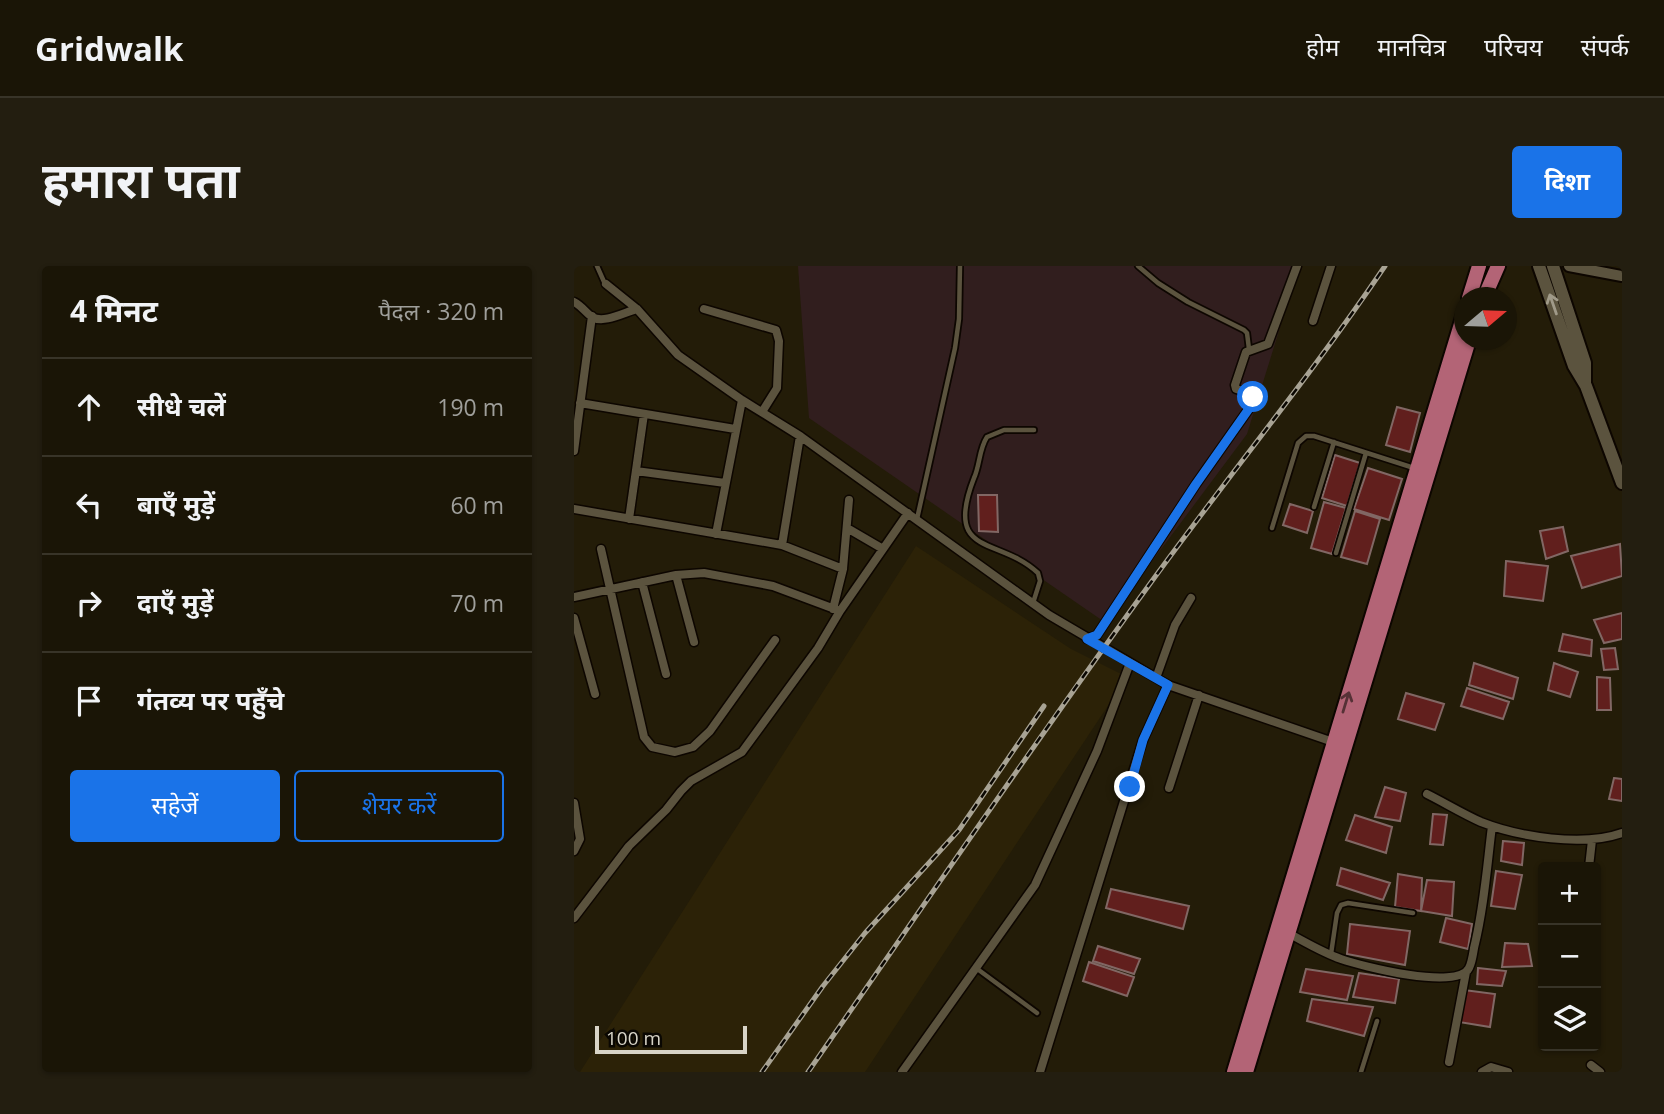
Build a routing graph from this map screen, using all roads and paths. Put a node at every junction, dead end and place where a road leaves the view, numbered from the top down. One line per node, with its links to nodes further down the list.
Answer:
1 (597, 266): 12 (lane)
2 (960, 266): 44 (lane)
3 (1138, 266): 20 (lane)
4 (1297, 266): 20 (street)
5 (1331, 266): 19 (street)
6 (1479, 266): 13 (highway)
7 (1498, 266): 14 (highway)
8 (1539, 266): 23 (main road, one-way to 8)
9 (1553, 266): 23 (main road)
10 (1569, 266): 11 (street)
11 (1622, 276)
12 (606, 284): 16 (street)
13 (1472, 287)
14 (1489, 287)
15 (574, 302): 18 (street)
16 (638, 309): 18 (street); 24 (street)
17 (704, 309): 26 (street)
18 (592, 317): 25 (street)
19 (1313, 321)
20 (1249, 349): 61 (street)
21 (1454, 350): 35 (highway)
22 (1466, 350): 70 (highway)
23 (1586, 386): 34 (main road)
24 (742, 400): 26 (street); 28 (street)
25 (580, 403): 27 (street); 32 (street)
26 (762, 412): 30 (street)
27 (644, 414): 28 (street); 36 (street)
28 (735, 429): 37 (street)
29 (1034, 429): 58 (lane)
30 (800, 436): 42 (street); 48 (street)
31 (1334, 442): 33 (lane); 40 (lane); 46 (lane)
32 (574, 451)
33 (1366, 453): 35 (lane); 51 (lane)
34 (1619, 463): 38 (main road)
35 (1418, 470): 70 (highway, one-way to 35)
36 (636, 471): 37 (street); 43 (street)
37 (725, 483): 47 (street)
38 (1622, 483)
39 (849, 500): 45 (street)
40 (1314, 508)
41 (574, 509): 43 (street)
42 (908, 513): 44 (street); 50 (street)
43 (629, 519): 47 (street)
44 (917, 519): 58 (street)
45 (847, 528): 50 (street); 52 (street)
46 (1272, 528)
47 (716, 534): 48 (street)
48 (782, 545): 52 (street)
49 (601, 549): 55 (street)
50 (883, 549): 59 (street)
51 (1336, 553)
52 (843, 569): 59 (street)
53 (676, 575): 54 (street); 59 (street); 63 (street)
54 (642, 582): 55 (street); 65 (street)
55 (610, 589): 56 (street); 62 (street)
56 (574, 597)
57 (1191, 598): 66 (street)
58 (1033, 604): 61 (street)
59 (836, 610): 80 (street)
60 (574, 618): 68 (street)
61 (1087, 639): 64 (street)
62 (775, 640)
63 (694, 642)
64 (1130, 663): 66 (street); 83 (street)
65 (666, 674)
66 (1156, 678): 67 (street)
67 (1168, 685): 69 (street); 90 (street)
68 (594, 694)
69 (1199, 695): 70 (street); 71 (street)
70 (1339, 745): 81 (highway); 91 (highway)
71 (1169, 788)
72 (1427, 794): 74 (street)
73 (574, 803): 77 (street)
74 (1492, 826): 76 (street); 84 (street)
75 (1622, 834): 76 (street)
76 (1592, 840): 78 (street)
77 (574, 851)
78 (1590, 862)
79 (1413, 913): 82 (lane)
80 (574, 918)
81 (1288, 933): 82 (street); 92 (highway)
82 (1331, 955): 84 (street)
83 (976, 968): 85 (lane); 89 (street)
84 (1466, 972): 87 (street)
85 (1037, 1013)
86 (1377, 1021): 93 (lane)
87 (1449, 1062)
88 (1591, 1065): 96 (street)
89 (902, 1072)
90 (1040, 1072)
91 (1234, 1072)
92 (1246, 1072)
93 (1361, 1072)
94 (1482, 1072): 95 (street)
95 (1508, 1072)
96 (1600, 1072)

